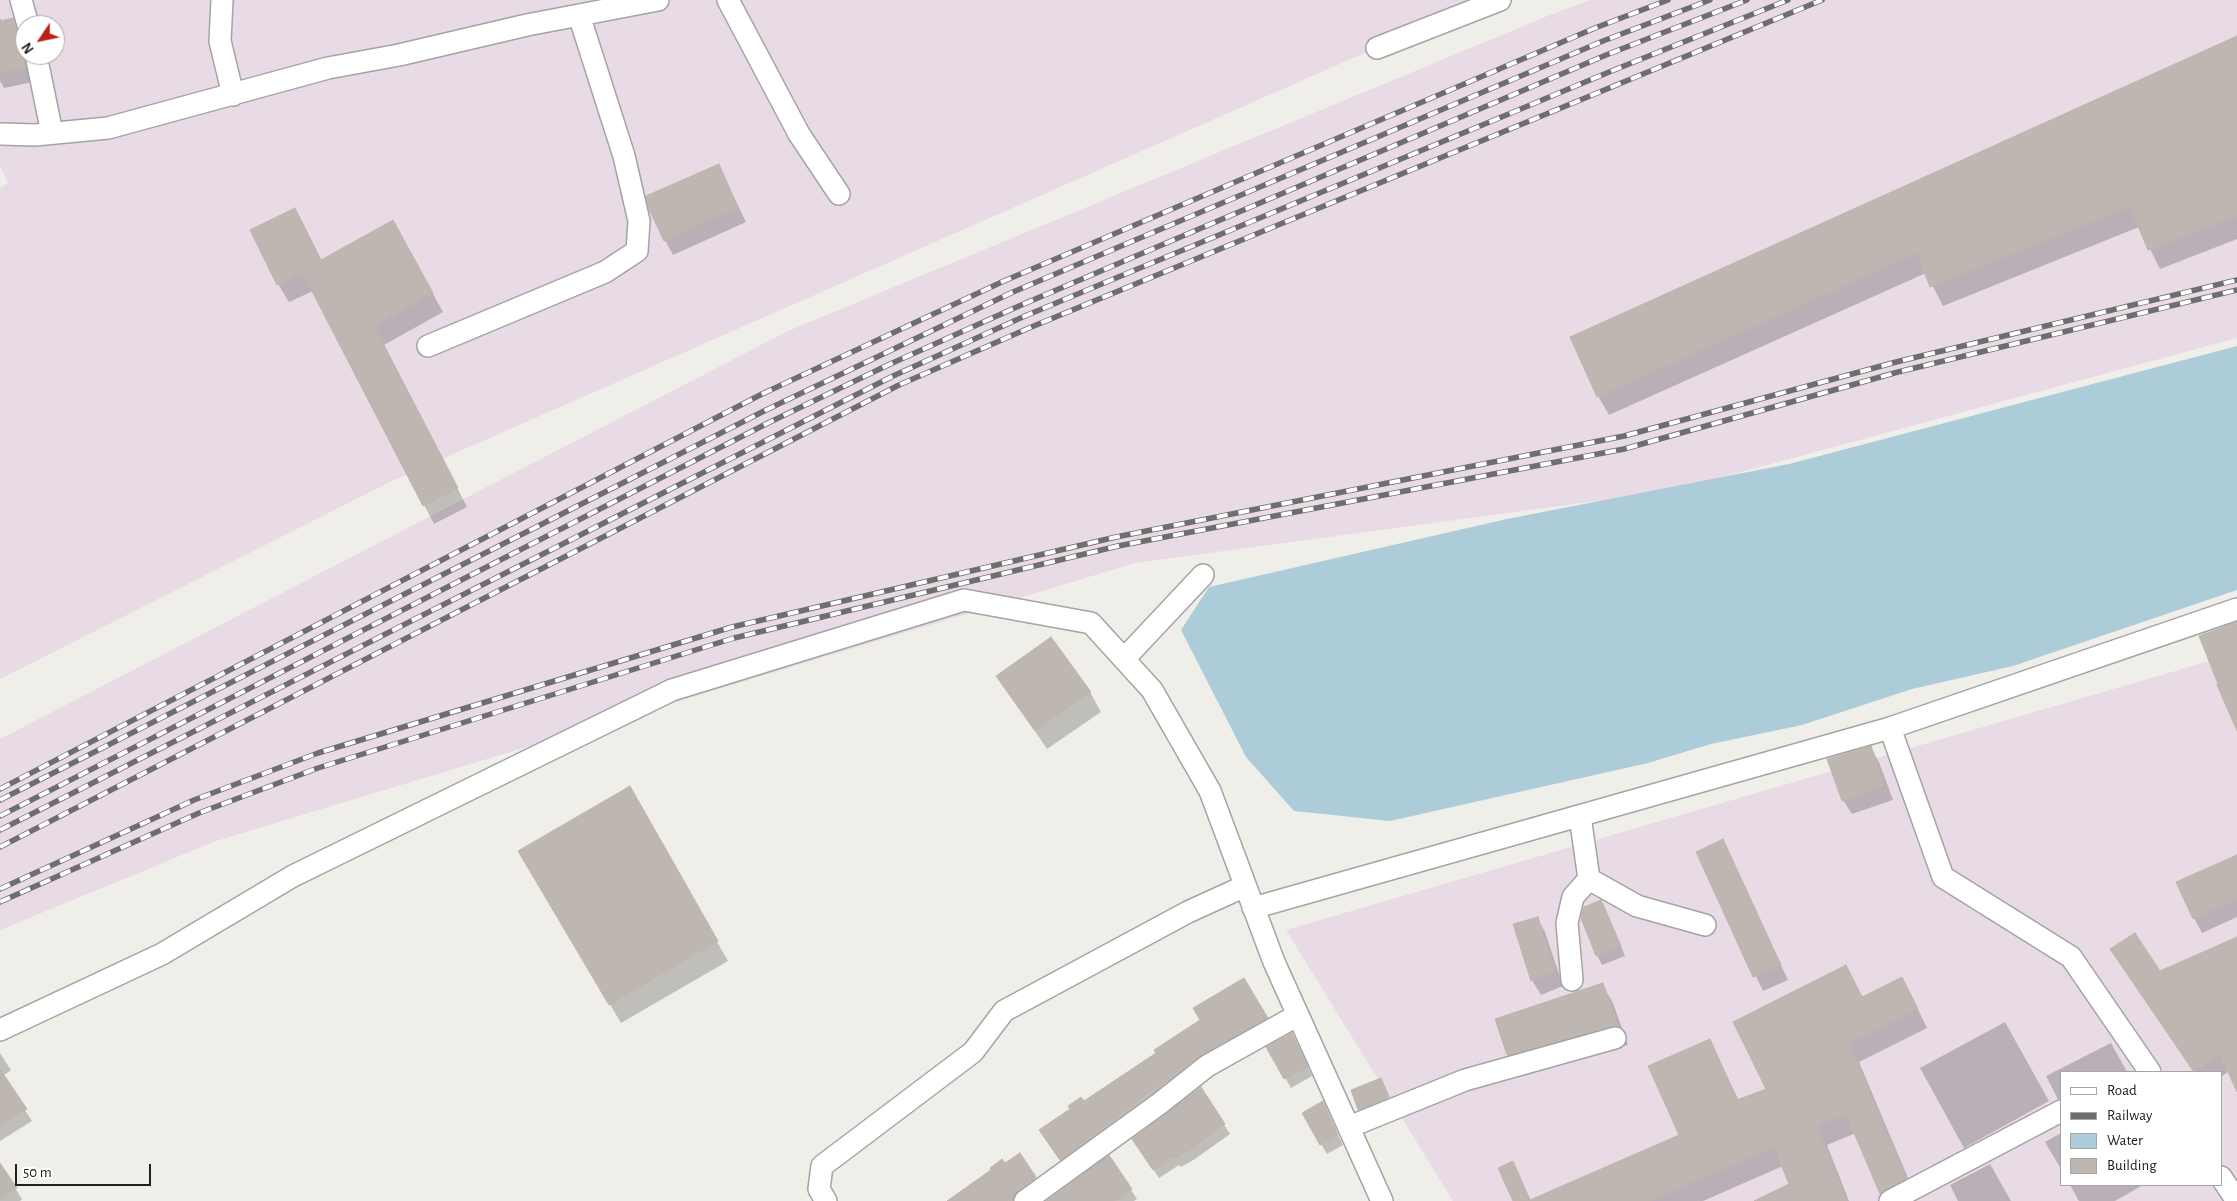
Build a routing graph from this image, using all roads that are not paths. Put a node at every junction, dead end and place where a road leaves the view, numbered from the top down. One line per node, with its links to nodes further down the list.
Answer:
1 (21, 0): 6 (street)
2 (222, 0): 10 (street)
3 (658, 0): 7 (street)
4 (728, 0): 13 (street)
5 (1500, 0): 8 (street)
6 (25, 15)
7 (579, 15): 10 (street); 14 (street)
8 (1377, 48)
9 (38, 65): 11 (street)
10 (233, 95): 11 (street)
11 (52, 133): 12 (street)
12 (0, 134)
13 (839, 194)
14 (428, 346)
15 (1202, 575): 17 (street)
16 (2237, 610): 18 (street)
17 (1124, 659): 21 (street); 26 (street)
18 (1890, 728): 19 (street); 28 (street)
19 (1580, 816): 20 (street); 22 (street)
20 (1589, 879): 23 (street); 24 (street)
21 (1245, 886): 22 (street); 32 (street)
22 (1254, 908): 25 (street)
23 (1705, 925)
24 (1572, 980)
25 (1298, 1015): 30 (street); 33 (street)
26 (0, 1030)
27 (1614, 1038): 30 (street)
28 (2144, 1070)
29 (2060, 1113): 35 (street)
30 (1349, 1128): 34 (street)
31 (2222, 1178): 36 (street)
32 (826, 1201)
33 (1025, 1201)
34 (1382, 1201)
35 (1890, 1201)
36 (2237, 1201)

